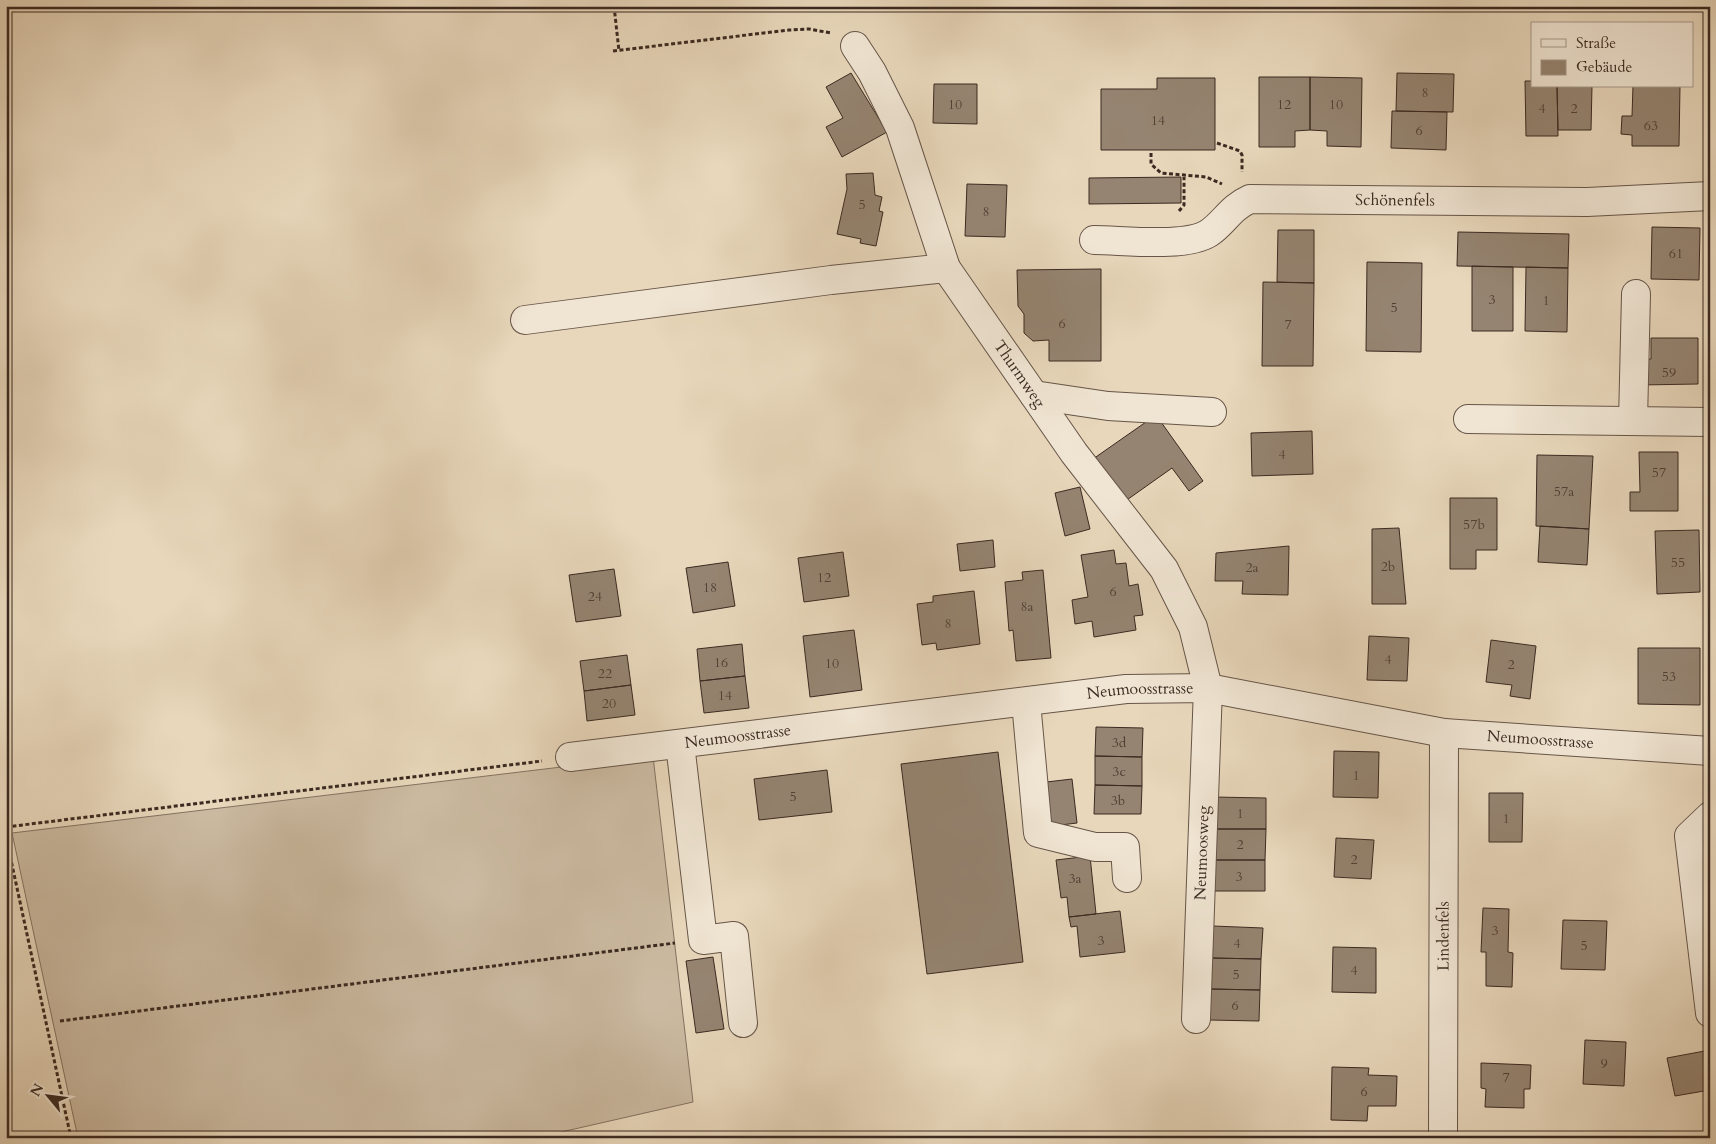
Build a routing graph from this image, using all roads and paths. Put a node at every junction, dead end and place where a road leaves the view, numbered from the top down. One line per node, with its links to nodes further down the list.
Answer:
1 (614, 6): 3 (path)
2 (854, 46): 3 (path); 10 (street, Thurmweg)
3 (619, 51): 4 (path)
4 (614, 52)
5 (1217, 143): 8 (path)
6 (1151, 153): 8 (path)
7 (1710, 196): 8 (street, Schönenfels)
8 (1243, 202): 9 (street)
9 (1094, 240)
10 (946, 268): 12 (street); 13 (street, Thurmweg)
11 (1636, 294): 16 (street)
12 (525, 320)
13 (1034, 395): 14 (street); 18 (street, Thurmweg)
14 (1212, 412)
15 (1468, 419): 16 (street)
16 (1633, 421): 17 (street)
17 (1710, 422)
18 (1208, 688): 19 (street, Neumoosstrasse); 20 (street, Neumoosstrasse); 30 (street, Neumoosweg)
19 (1026, 702): 21 (street, Neumoosstrasse); 27 (street)
20 (1444, 733): 22 (street, Neumoosstrasse); 34 (street, Lindenfels)
21 (680, 744): 23 (street, Neumoosstrasse); 28 (street)
22 (1710, 751)
23 (570, 757): 25 (path)
24 (1710, 816): 29 (street)
25 (6, 827)
26 (6, 837): 33 (path)
27 (1127, 878)
28 (703, 940): 31 (path); 32 (street)
29 (1710, 1012)
30 (1196, 1019)
31 (60, 1021)
32 (743, 1023)
33 (72, 1138)
34 (1443, 1138)

